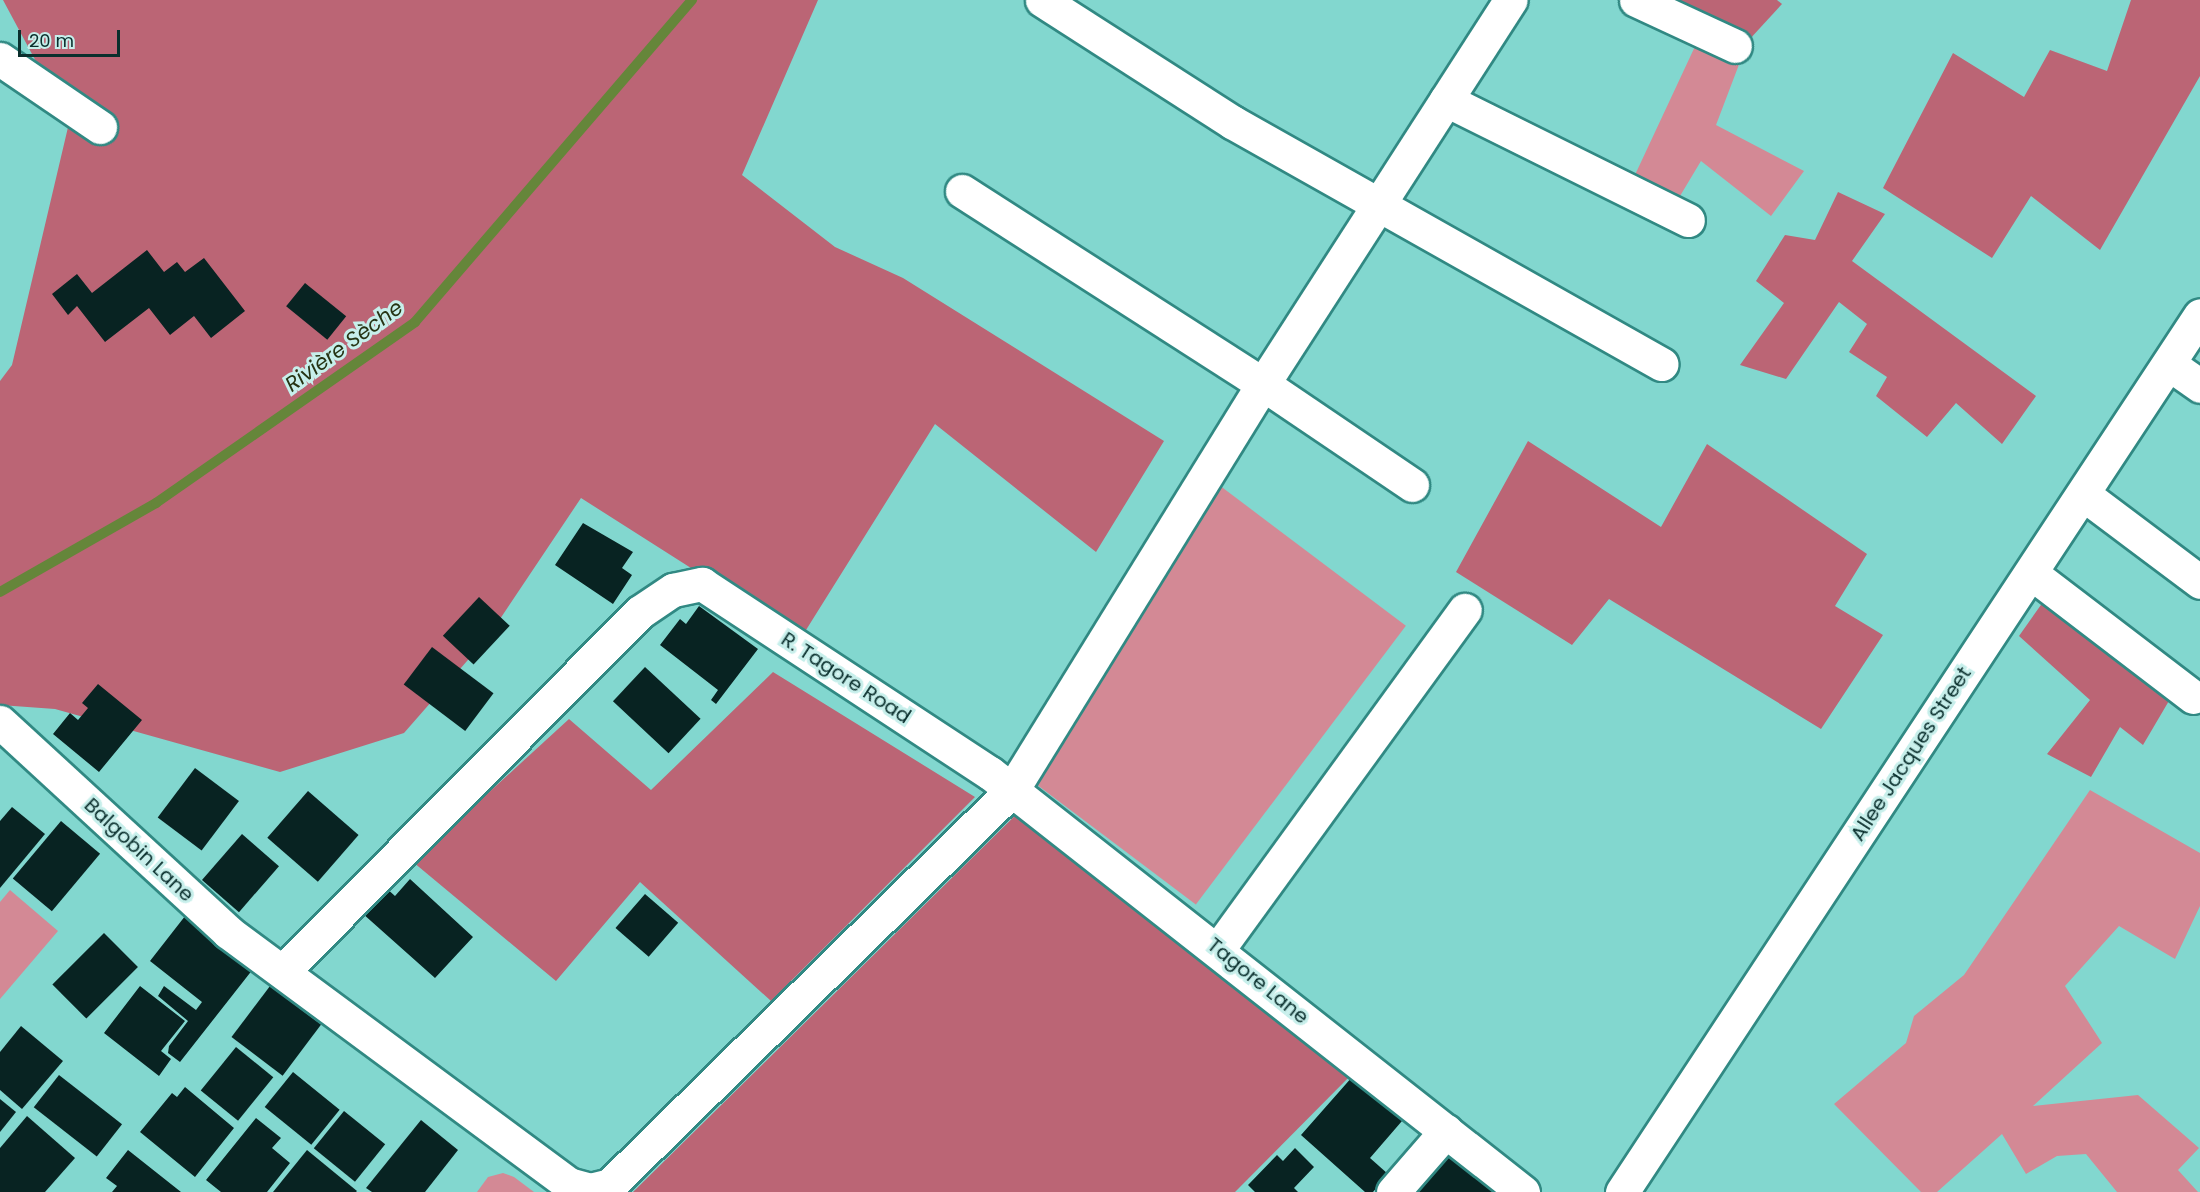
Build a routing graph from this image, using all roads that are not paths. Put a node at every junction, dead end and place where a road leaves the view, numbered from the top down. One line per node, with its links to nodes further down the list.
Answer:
1 (1042, 0): 9 (street)
2 (1510, 0): 6 (street)
3 (1636, 0): 4 (street)
4 (1735, 46)
5 (0, 59): 7 (street)
6 (1446, 100): 9 (street); 10 (street)
7 (100, 127)
8 (962, 191): 14 (street)
9 (1377, 206): 12 (street); 14 (street)
10 (1688, 220)
11 (2200, 315): 13 (street, Allee Jacques Street)
12 (1661, 364)
13 (2169, 364): 15 (street); 17 (street, Allee Jacques Street)
14 (1263, 384): 16 (street); 23 (street)
15 (2200, 386)
16 (1412, 485)
17 (2083, 494): 18 (street, Allee Jacques Street); 19 (street)
18 (2031, 573): 21 (street); 30 (street, Allee Jacques Street)
19 (2200, 582)
20 (1465, 610): 24 (street)
21 (2193, 697)
22 (0, 722): 25 (street, Balgobin Lane)
23 (1001, 782): 24 (street, Tagore Lane); 25 (street, R. Tagore Road); 27 (street)
24 (1219, 948): 26 (street, Tagore Lane)
25 (283, 970): 27 (street, Balgobin Lane)
26 (1446, 1131): 28 (street); 29 (street, Tagore Lane)
27 (591, 1191)
28 (1392, 1192)
29 (1523, 1192)
30 (1622, 1192)

